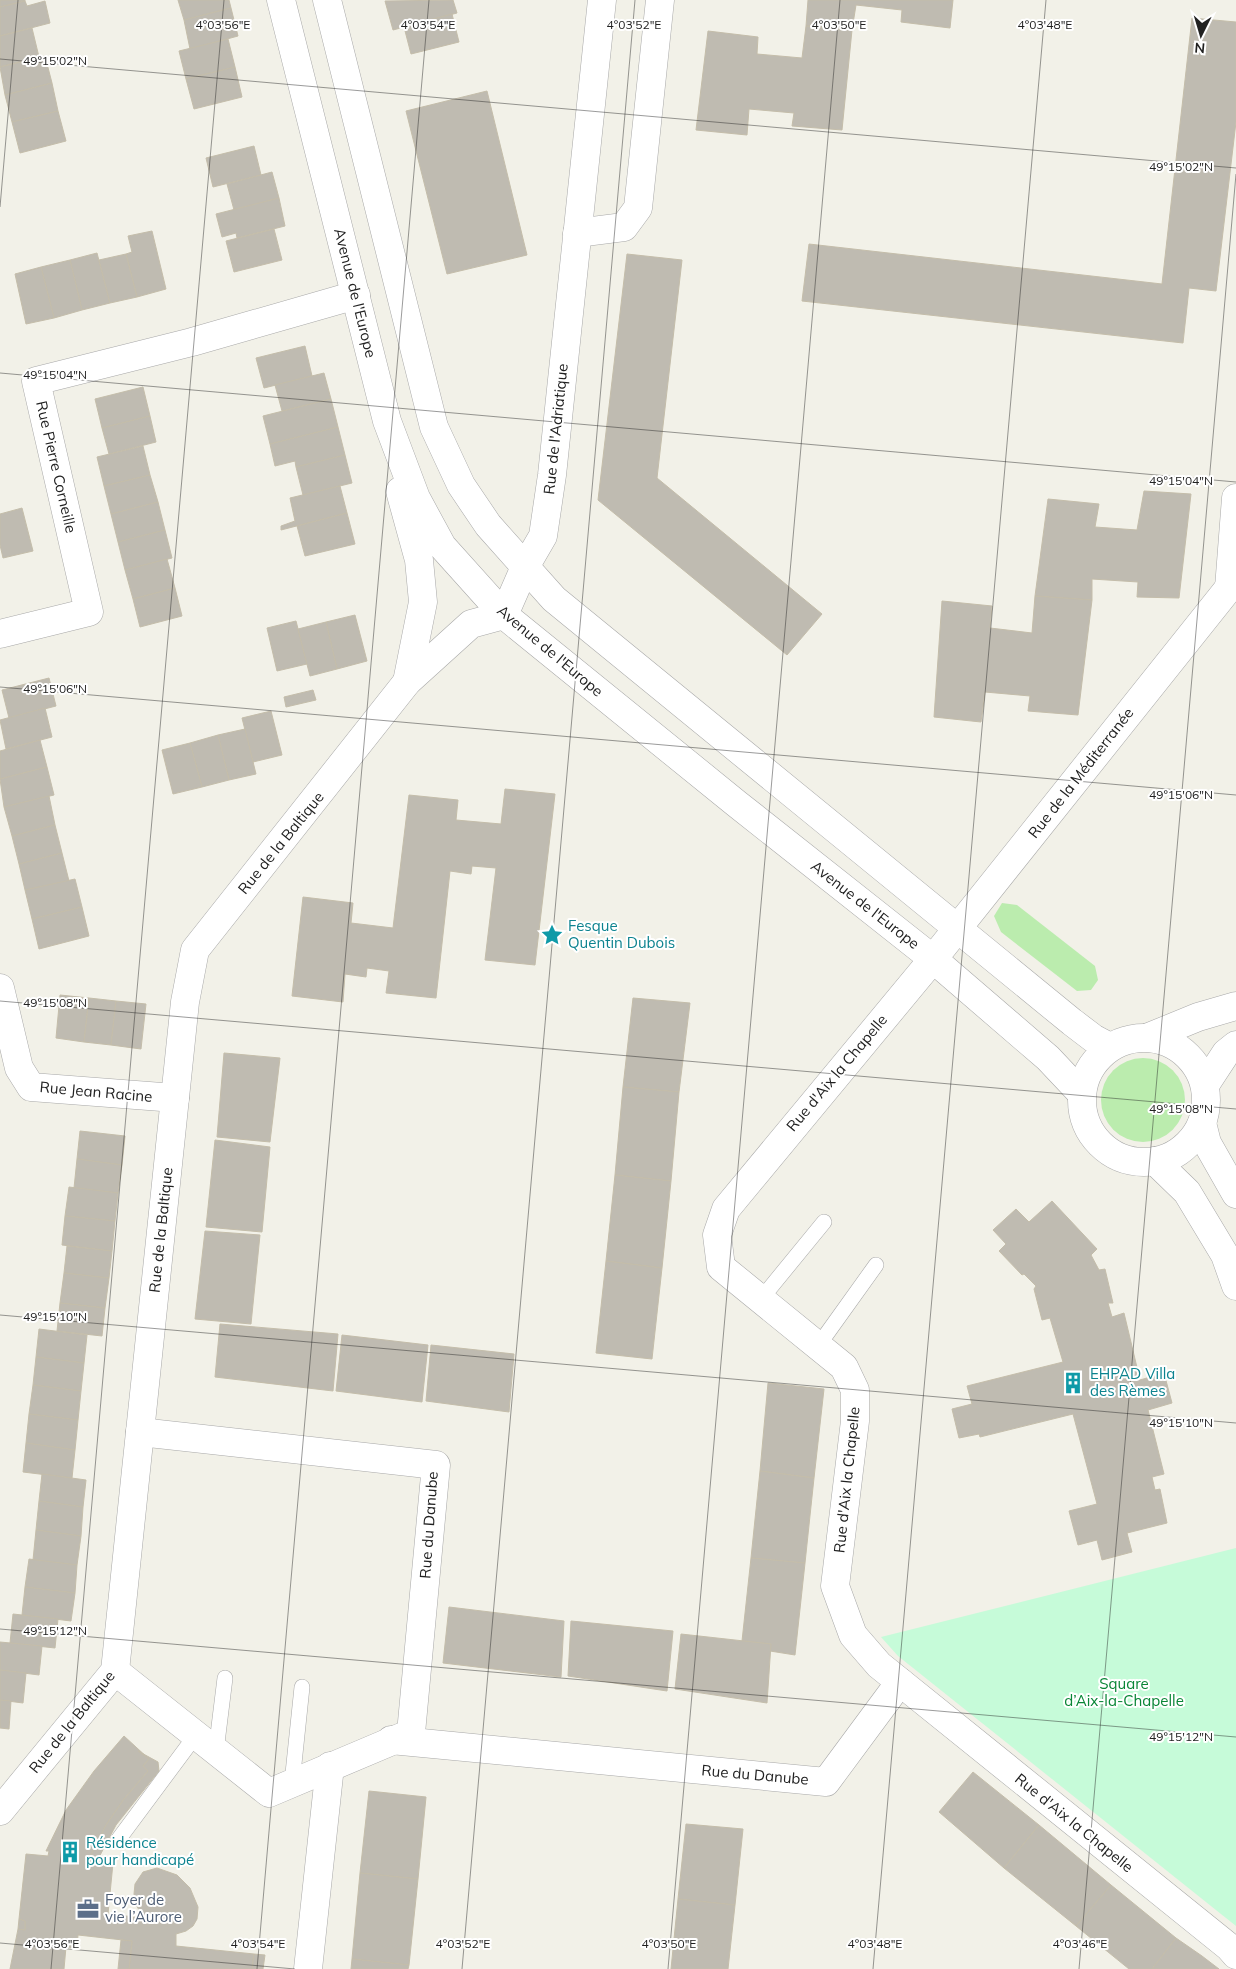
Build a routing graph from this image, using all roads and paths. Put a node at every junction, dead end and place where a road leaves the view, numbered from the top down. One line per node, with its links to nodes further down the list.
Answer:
1 (281, 0): 6 (street, Avenue de l'Europe)
2 (327, 0): 9 (street)
3 (602, 0): 5 (street, Rue de l'Adriatique)
4 (660, 0): 5 (street)
5 (577, 233): 9 (street, Rue de l'Adriatique)
6 (356, 295): 7 (street, Avenue de l'Europe); 12 (street, Rue Pierre Corneille)
7 (387, 421): 11 (street, Avenue de l'Europe); 13 (street, Rue de la Baltique)
8 (1236, 498): 10 (street, Rue de la Méditerranée)
9 (525, 567): 11 (street, Rue de l'Adriatique); 14 (street)
10 (1232, 583): 14 (street, Rue de la Méditerranée)
11 (504, 615): 13 (street, Rue de la Baltique); 15 (street, Avenue de l'Europe)
12 (0, 634)
13 (407, 682): 23 (street, Rue de la Baltique)
14 (958, 928): 15 (street, Rue de la Méditerranée); 20 (street)
15 (933, 959): 22 (street, Avenue de l'Europe); 30 (street, Rue d'Aix la Chapelle)
16 (0, 988): 23 (street, Rue Jean Racine)
17 (1236, 1006): 18 (street)
18 (1148, 1037): 20 (street); 21 (street)
19 (1236, 1045): 21 (street)
20 (1110, 1047): 22 (street)
21 (1205, 1085): 24 (street)
22 (1081, 1093): 25 (street)
23 (175, 1098): 32 (street, Rue de la Baltique)
24 (1202, 1123): 25 (street); 26 (street)
25 (1156, 1161): 29 (street)
26 (1236, 1194)
27 (824, 1222): 30 (lane)
28 (876, 1265): 31 (lane)
29 (1236, 1286)
30 (760, 1299): 31 (street, Rue d'Aix la Chapelle)
31 (818, 1346): 35 (street, Rue d'Aix la Chapelle)
32 (140, 1432): 33 (street, Rue de la Baltique); 37 (street, Rue du Danube)
33 (115, 1671): 38 (street, Rue du Danube); 41 (street, Rue de la Baltique)
34 (225, 1678): 38 (lane)
35 (900, 1682): 37 (street, Rue du Danube); 43 (street, Rue d'Aix la Chapelle)
36 (302, 1687): 40 (lane)
37 (403, 1741): 39 (street, Rue du Danube)
38 (206, 1743): 40 (street, Rue du Danube); 42 (lane)
39 (330, 1766): 40 (street, Rue du Danube); 44 (street)
40 (292, 1784)
41 (0, 1811)
42 (118, 1840)
43 (1236, 1955)
44 (308, 1969)

